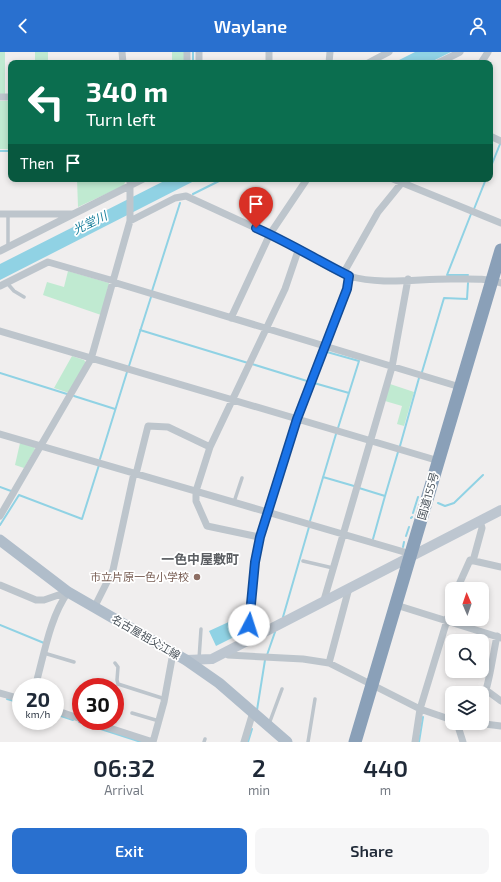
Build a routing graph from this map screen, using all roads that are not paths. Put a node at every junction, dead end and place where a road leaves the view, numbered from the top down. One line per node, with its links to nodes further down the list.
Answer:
1 (389, 52): 3 (street)
2 (460, 52): 4 (street)
3 (374, 60)
4 (444, 60)
5 (305, 182): 14 (street)
6 (403, 182): 19 (street)
7 (406, 182): 13 (street)
8 (130, 186): 11 (street); 12 (street)
9 (0, 214): 10 (street)
10 (8, 214): 11 (street); 15 (lane)
11 (74, 214): 15 (street)
12 (130, 220): 14 (street); 22 (street)
13 (501, 223)
14 (270, 234): 16 (street); 25 (street)
15 (8, 247): 18 (street)
16 (299, 248): 19 (street); 26 (street)
17 (501, 250): 21 (highway, 国道155号)
18 (0, 251)
19 (346, 275): 20 (street); 28 (street)
20 (408, 279): 21 (street); 30 (street)
21 (498, 281): 31 (highway, 国道155号)
22 (113, 282): 23 (street); 25 (street); 29 (street)
23 (3, 284): 24 (lane)
24 (24, 297)
25 (231, 318): 26 (street)
26 (266, 329): 28 (street); 32 (street)
27 (0, 331): 29 (street)
28 (323, 346): 30 (street); 33 (street)
29 (91, 358): 32 (street); 36 (street)
30 (392, 367): 31 (street); 35 (street)
31 (460, 387): 38 (highway, 国道155号)
32 (232, 400): 33 (street); 37 (street)
33 (297, 419): 35 (street); 44 (street)
34 (0, 434): 36 (street)
35 (370, 441): 38 (street); 47 (street)
36 (40, 446): 39 (street); 45 (street)
37 (210, 446): 39 (street); 41 (street)
38 (438, 461): 50 (highway, 国道155号)
39 (135, 473): 41 (street); 61 (street)
40 (242, 478): 42 (lane)
41 (196, 491): 42 (street); 48 (street)
42 (234, 502): 44 (street)
43 (501, 510): 46 (street)
44 (267, 512): 47 (street); 48 (street)
45 (0, 516)
46 (480, 521): 50 (street); 52 (street)
47 (343, 534): 50 (street); 54 (street)
48 (260, 537): 67 (street)
49 (0, 540): 58 (main road, 名古屋祖父江線)
50 (410, 556): 57 (street); 60 (highway, 国道155号)
51 (303, 561): 54 (lane)
52 (473, 561): 53 (street); 55 (street)
53 (501, 567)
54 (334, 568): 59 (street)
55 (460, 582)
56 (0, 585): 58 (street)
57 (349, 588): 59 (street); 75 (street)
58 (68, 592): 61 (main road, 名古屋祖父江線); 69 (street)
59 (324, 600): 67 (street)
60 (396, 605): 62 (street); 77 (highway, 国道155号)
61 (94, 608): 70 (main road, 名古屋祖父江線)
62 (445, 619)
63 (445, 626): 84 (street)
64 (465, 626): 66 (street)
65 (201, 629): 72 (lane)
66 (499, 637): 83 (street)
67 (252, 638): 68 (street)
68 (226, 652): 72 (street); 75 (street)
69 (44, 653): 73 (lane); 76 (street)
70 (173, 653): 71 (main road, 名古屋祖父江線); 81 (street)
71 (186, 660): 72 (street); 85 (main road, 名古屋祖父江線)
72 (199, 660)
73 (74, 662)
74 (115, 663): 81 (lane)
75 (329, 663): 77 (street)
76 (37, 678)
77 (372, 686): 84 (street); 97 (highway, 国道155号)
78 (282, 689): 90 (lane)
79 (0, 693): 80 (street)
80 (12, 696)
81 (165, 699): 88 (street)
82 (315, 699): 96 (lane)
83 (501, 701)
84 (420, 709): 87 (street); 98 (street)
85 (254, 712): 90 (main road, 名古屋祖父江線); 95 (street)
86 (132, 713): 88 (lane)
87 (445, 718)
88 (159, 721): 92 (street)
89 (489, 724): 91 (street)
90 (269, 725): 94 (main road, 名古屋祖父江線)
91 (501, 726)
92 (116, 730)
93 (460, 730): 99 (street)
94 (286, 741)
95 (244, 742)
96 (308, 742)
97 (355, 742)
98 (415, 742)
99 (463, 742)

